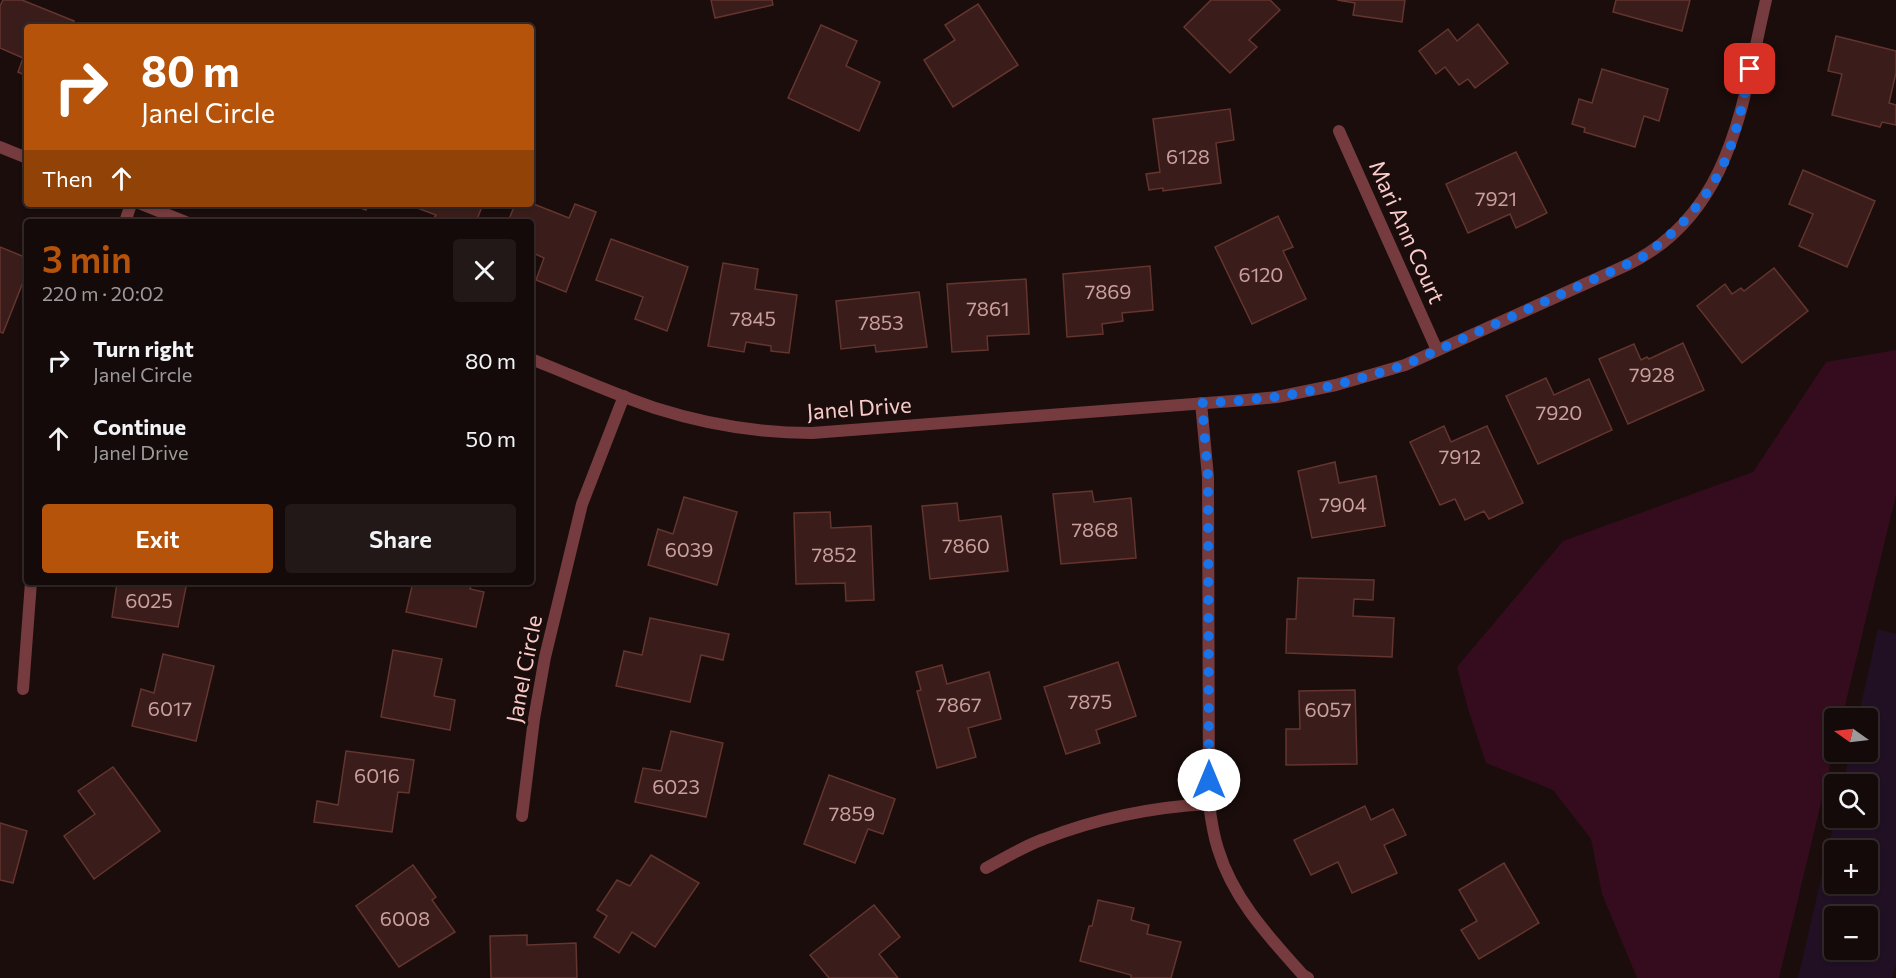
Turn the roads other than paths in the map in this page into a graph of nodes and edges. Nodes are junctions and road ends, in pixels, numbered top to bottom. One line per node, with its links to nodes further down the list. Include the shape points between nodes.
1 (1766, 0): 7 (street, via 1734,137 1715,180 1677,230 1641,258)
2 (1339, 131): 7 (street, Mari Ann Court)
3 (0, 147): 4 (street)
4 (24, 157)
5 (148, 207): 6 (street)
6 (178, 219)
7 (1437, 350): 10 (street, via 1405,365 1336,385 1277,397)
8 (534, 360): 9 (street, Janel Drive)
9 (624, 396): 10 (street, Janel Drive, via 715,423 787,433); 14 (street, Janel Circle, via 582,504 545,657)
10 (1202, 403): 13 (street, via 1208,477)
11 (31, 585): 12 (street)
12 (23, 689)
13 (1209, 804): 15 (street, via 1163,807 1101,819 1042,839); 16 (street, via 1228,878 1261,928)
14 (522, 816)
15 (986, 868)
16 (1308, 978)

